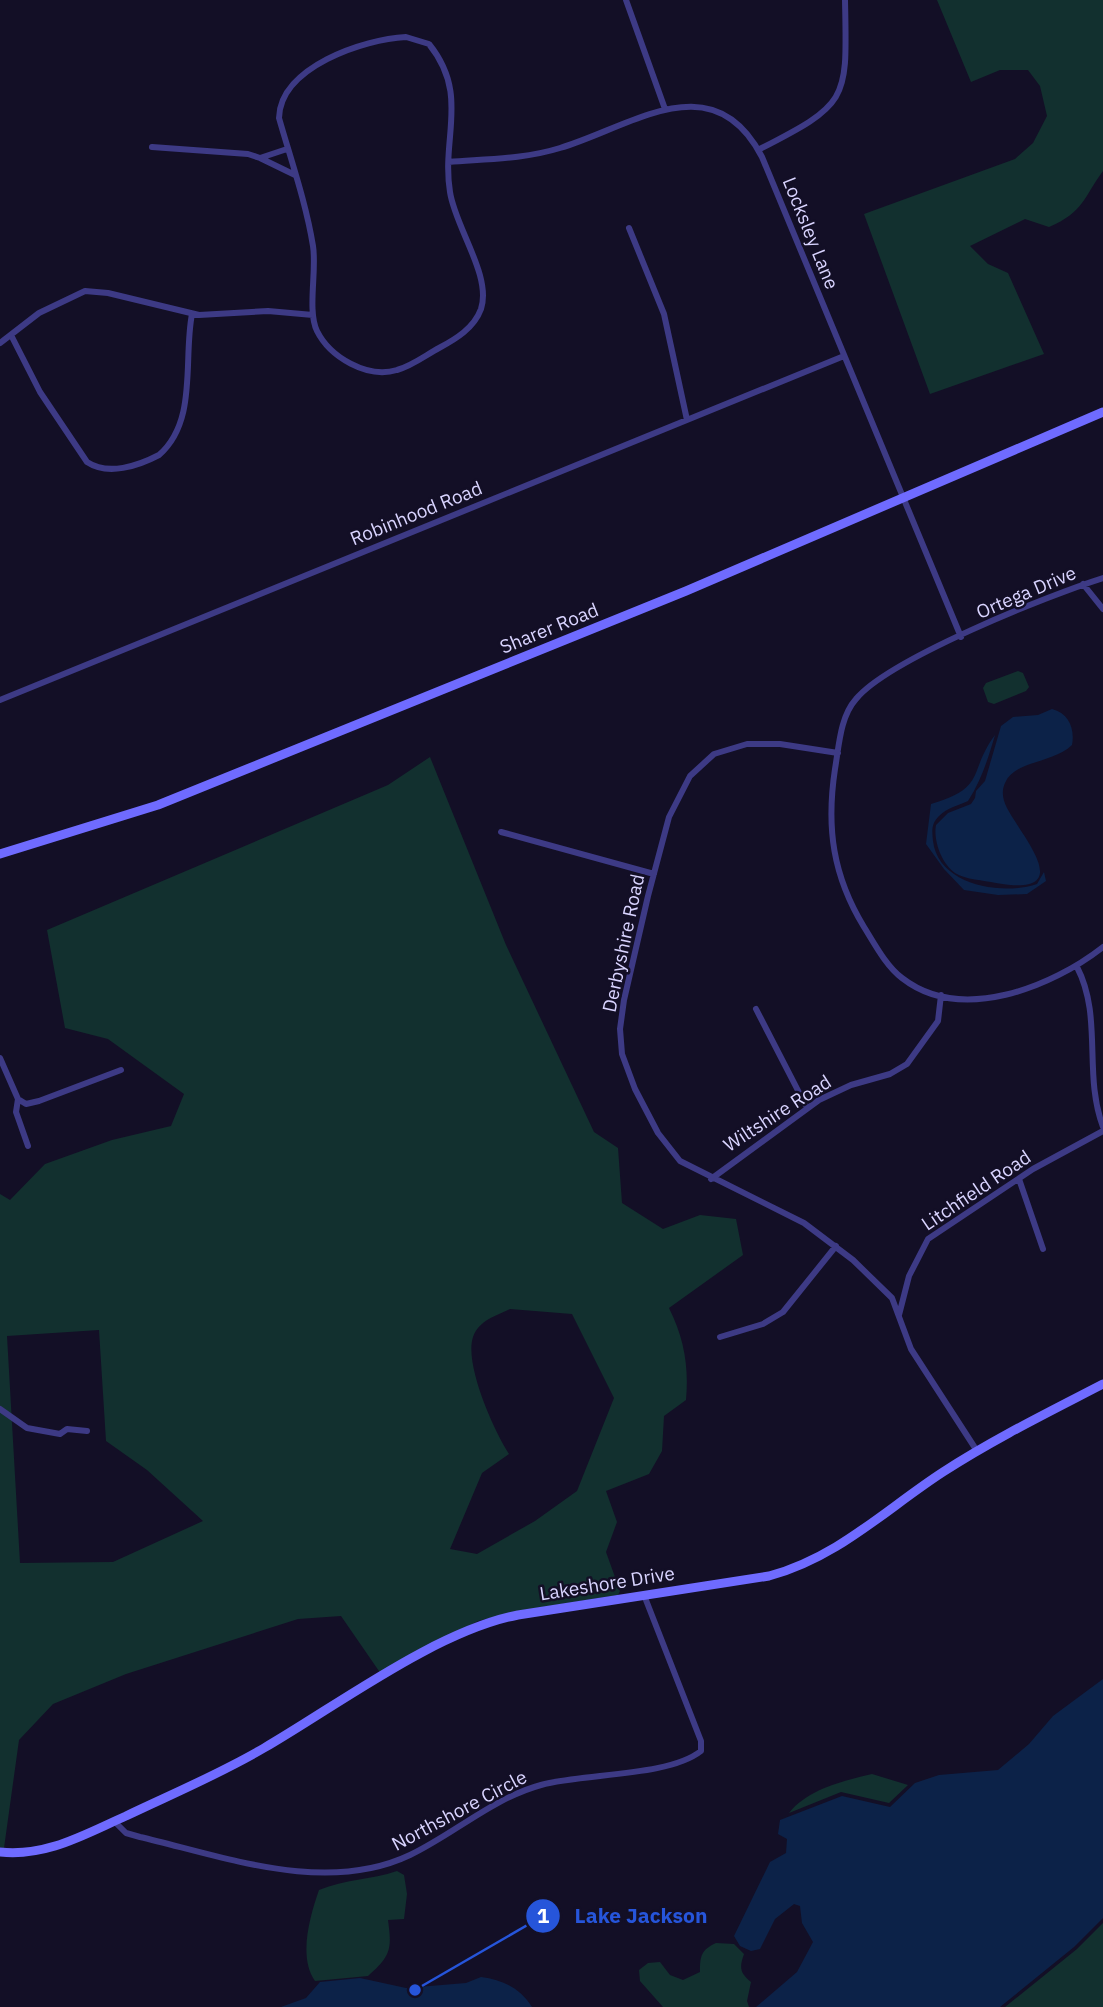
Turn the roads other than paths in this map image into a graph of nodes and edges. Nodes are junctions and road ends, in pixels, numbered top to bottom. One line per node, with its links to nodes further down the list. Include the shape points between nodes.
1 (626, 0): 3 (street)
2 (845, 0): 6 (street, via 848,41 835,102 813,121)
3 (665, 109): 6 (street, Locksley Lane, via 696,106 718,112 739,126); 8 (street, Locksley Lane, via 543,153)
4 (152, 147): 7 (street)
5 (287, 149): 7 (street); 8 (street, via 279,107 290,89 342,51 374,40 406,37 429,44 451,82); 9 (street)
6 (758, 150): 15 (street, Locksley Lane)
7 (260, 158): 9 (street)
8 (449, 162): 12 (street, via 450,192 480,277 482,303 472,325 446,345 391,371 341,360 317,332)
9 (295, 175): 12 (street, via 313,246)
10 (629, 228): 17 (street, via 664,314)
11 (192, 314): 12 (street, via 268,311); 13 (street, via 85,291 39,313); 13 (street, via 186,397 171,437 159,455 120,468 98,468 87,461 47,403)
12 (313, 315)
13 (11, 334): 14 (street)
14 (0, 343)
15 (844, 356): 17 (street, Robinhood Road); 18 (street, Locksley Lane)
16 (1103, 412): 18 (street, Sharer Road)
17 (687, 420): 23 (street, Robinhood Road)
18 (903, 499): 22 (street, Locksley Lane); 26 (street, Sharer Road, via 158,805)
19 (1103, 578): 20 (street, Ortega Drive)
20 (1083, 584): 21 (street); 22 (street, Ortega Drive)
21 (1103, 608)
22 (961, 637): 24 (street, Ortega Drive, via 866,688 848,711)
23 (0, 700)
24 (838, 753): 27 (street, Derbyshire Road, via 760,743 714,754 684,785 669,817); 30 (street, Ortega Drive, via 830,827 840,881 871,939 896,973 914,986)
25 (501, 832): 27 (street)
26 (0, 854)
27 (654, 874): 38 (street, Derbyshire Road, via 624,1000 622,1054 635,1089 670,1152)
28 (1103, 947): 29 (street, Ortega Drive)
29 (1077, 967): 30 (street, Ortega Drive, via 1017,992 983,997); 36 (street, via 1093,999 1096,1099)
30 (941, 995): 35 (street, Wiltshire Road, via 939,1021 907,1064)
31 (756, 1009): 35 (street)
32 (0, 1058): 34 (street)
33 (121, 1070): 34 (street, via 39,1101 26,1104)
34 (18, 1099): 37 (street, via 16,1112)
35 (807, 1108): 38 (street, Wiltshire Road)
36 (1103, 1129): 39 (street, Litchfield Road)
37 (28, 1146)
38 (711, 1179): 40 (street, Derbyshire Road, via 781,1211)
39 (1019, 1180): 41 (street); 42 (street, Litchfield Road, via 928,1239 909,1276)
40 (836, 1246): 42 (street, Derbyshire Road, via 892,1298); 43 (street, via 783,1312 763,1324)
41 (1043, 1249)
42 (899, 1315): 47 (street, via 911,1349)
43 (720, 1337)
44 (1103, 1384): 47 (street, Lakeshore Drive)
45 (0, 1409): 46 (street, via 27,1428 60,1434 67,1429)
46 (87, 1431)
47 (977, 1451): 48 (street, Lakeshore Drive, via 807,1563 769,1576)
48 (644, 1595): 49 (street, Lakeshore Drive, via 504,1617 458,1634 262,1749); 49 (street, Northshore Circle, via 701,1741 701,1751 693,1756 644,1770 541,1785 500,1802 412,1854 344,1873 307,1873 152,1840 126,1833)
49 (114, 1821): 50 (street, Lakeshore Drive, via 48,1850)
50 (0, 1852)

